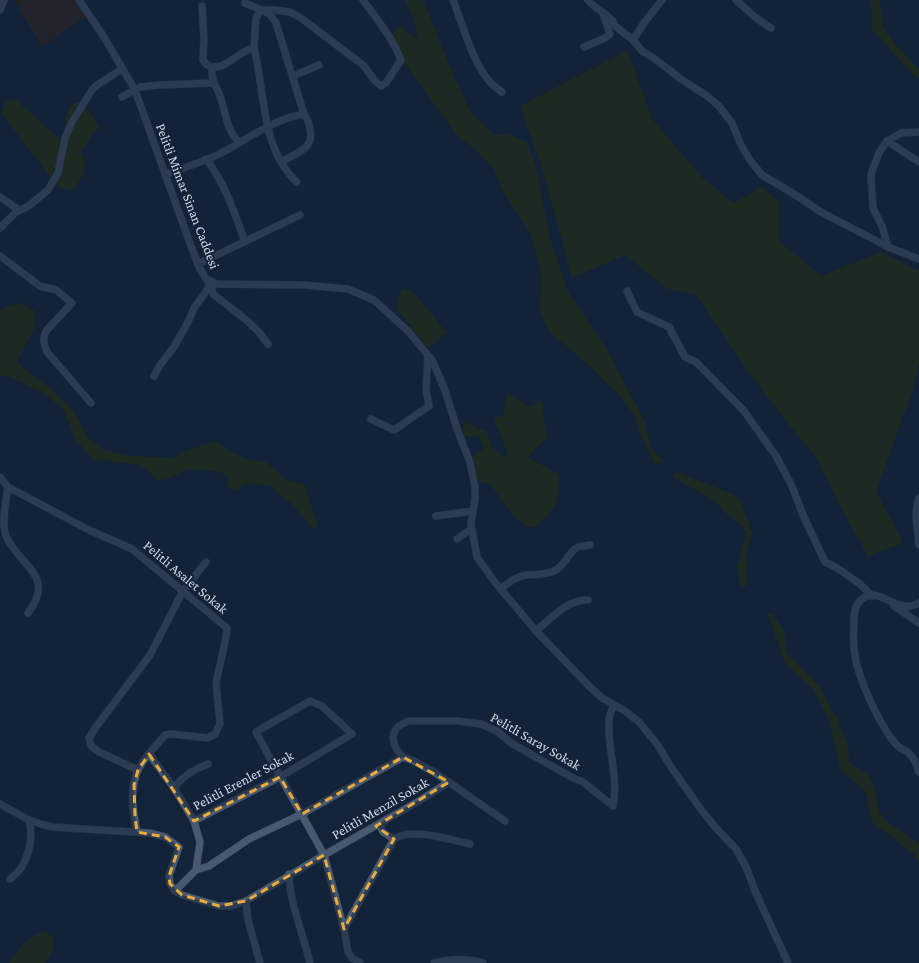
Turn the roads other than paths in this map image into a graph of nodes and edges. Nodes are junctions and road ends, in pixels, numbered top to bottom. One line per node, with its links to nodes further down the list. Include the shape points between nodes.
1 (4, 0): 10 (street)
2 (79, 0): 19 (street, Pelitli Mimar Sinan Caddesi)
3 (363, 0): 11 (street, via 401,60 386,83 381,86 363,65 301,18 286,11)
4 (453, 0): 23 (street, via 480,68 491,84)
5 (588, 0): 12 (street)
6 (662, 0): 14 (street)
7 (736, 0): 13 (street)
8 (245, 3): 11 (street)
9 (202, 6): 18 (street, via 203,60)
10 (0, 10)
11 (261, 10): 16 (street, via 256,18); 20 (street, via 270,14 276,23)
12 (602, 12): 14 (street); 15 (street, via 610,34)
13 (771, 28)
14 (633, 40): 40 (street, via 642,51 718,105 732,123 741,145 762,175 821,212)
15 (584, 47)
16 (254, 48): 18 (street, via 248,49 231,62); 26 (street)
17 (319, 65): 20 (street)
18 (212, 67): 21 (street)
19 (122, 69): 22 (street, Pelitli Mimar Sinan Caddesi); 36 (street, via 97,84 92,90 72,122 65,138 58,173 48,190 30,205)
20 (293, 76): 25 (street)
21 (213, 83): 22 (street, via 160,85); 29 (street, via 231,133)
22 (135, 90): 24 (street); 33 (street, Pelitli Mimar Sinan Caddesi)
23 (502, 92)
24 (122, 97)
25 (304, 114): 26 (street); 31 (street, via 312,137 310,144)
26 (267, 127): 29 (street); 31 (street)
27 (919, 132): 28 (street, via 901,133)
28 (887, 141): 32 (street); 40 (street, via 871,174 873,208)
29 (239, 142): 30 (street)
30 (206, 159): 33 (street); 39 (street, via 229,198)
31 (281, 162): 34 (street)
32 (919, 162)
33 (165, 175): 43 (street, Pelitli Mimar Sinan Caddesi)
34 (297, 182)
35 (0, 197): 36 (street)
36 (19, 210): 38 (street)
37 (300, 215): 39 (street)
38 (0, 228)
39 (245, 242): 43 (street)
40 (888, 246): 42 (street)
41 (0, 256): 49 (street, via 40,286 56,290 72,303 46,331 43,337 44,345 47,352)
42 (919, 259)
43 (198, 264): 44 (street, Pelitli Mimar Sinan Caddesi, via 206,279)
44 (211, 281): 46 (street, via 213,294 245,319); 47 (street, Pelitli Mimar Sinan Caddesi, via 217,284 305,285 348,289 374,300 409,332); 48 (street, via 174,347)
45 (627, 291): 63 (street, via 638,312 669,327 685,357 696,362 744,411 776,456 825,562 860,584)
46 (268, 344)
47 (428, 356): 50 (street, via 426,390 429,406 394,430); 54 (street, Pelitli Mimar Sinan Caddesi, via 445,390 470,462 475,487)
48 (154, 376)
49 (91, 403)
50 (371, 419)
51 (0, 477): 52 (street, Pelitli Asalet Sokak)
52 (8, 487): 62 (street, Pelitli Asalet Sokak, via 87,529 132,548); 67 (street, via 4,517 5,534 32,570 39,590 36,603)
53 (919, 498): 59 (street, via 916,510)
54 (473, 512): 55 (street); 56 (street, Pelitli Mimar Sinan Caddesi)
55 (436, 516)
56 (471, 530): 57 (street); 61 (street, Pelitli Mimar Sinan Caddesi, via 478,557)
57 (457, 539)
58 (590, 545): 61 (street, via 577,547 555,571 513,579)
59 (919, 545)
60 (206, 562): 62 (street)
61 (500, 589): 69 (street, Pelitli Mimar Sinan Caddesi)
62 (183, 591): 71 (street, Pelitli Asalet Sokak, via 227,628 216,683 220,724 215,734 208,738 165,735); 74 (street, via 150,655 89,738 91,746 98,752)
63 (872, 596): 64 (street); 75 (street, via 863,599 855,611 853,637 858,672 881,722 898,747 914,759)
64 (883, 597): 66 (street, via 906,608); 68 (street)
65 (588, 600): 69 (street, via 580,600 563,609)
66 (919, 603)
67 (28, 613)
68 (919, 623)
69 (536, 631): 70 (street, Pelitli Mimar Sinan Caddesi, via 591,688)
70 (614, 705): 72 (street, Pelitli Saray Sokak, via 609,718 614,806 582,782 481,724 457,721 402,723 394,733 393,743); 100 (street, Pelitli Mimar Sinan Caddesi, via 643,726 702,811 736,849)
71 (149, 754): 74 (street, Pelitli Asalet Sokak); 78 (street, Pelitli Erenler Sokak)
72 (403, 757): 77 (street); 80 (street)
73 (208, 764): 78 (street, via 189,773)
74 (138, 770): 85 (street, Pelitli Asalet Sokak, via 132,796)
75 (919, 772)
76 (280, 777): 76 (street, Pelitli Erenler Sokak, via 352,734 322,706 310,701 256,732); 80 (street); 82 (street, Pelitli Erenler Sokak)
77 (449, 782): 83 (street); 84 (street, Pelitli Menzil Sokak)
78 (174, 788): 82 (street, Pelitli Erenler Sokak)
79 (0, 804): 81 (street)
80 (302, 814): 88 (street); 89 (street, via 249,839 209,866)
81 (29, 820): 85 (street, via 52,827); 91 (street, via 32,831 23,868)
82 (194, 821): 89 (street, via 200,842)
83 (505, 821)
84 (379, 824): 86 (street, via 383,832); 88 (street, Pelitli Menzil Sokak)
85 (137, 832): 92 (street, via 165,837 179,847 169,876 170,884)
86 (394, 839): 87 (street, via 405,835 424,835); 94 (street)
87 (470, 844)
88 (324, 855): 90 (street, Pelitli Menzil Sokak); 94 (street)
89 (196, 870): 92 (street)
90 (289, 874): 93 (street, Pelitli Menzil Sokak); 96 (street, via 295,911)
91 (10, 880)
92 (175, 891): 93 (street, Pelitli Menzil Sokak, via 219,906 232,906)
93 (246, 901): 95 (street, via 248,920)
94 (344, 930): 97 (street, via 348,952)
95 (260, 963)
96 (310, 963)
97 (360, 963)
98 (434, 963): 99 (street, via 448,960)
99 (483, 963)
100 (788, 963)

